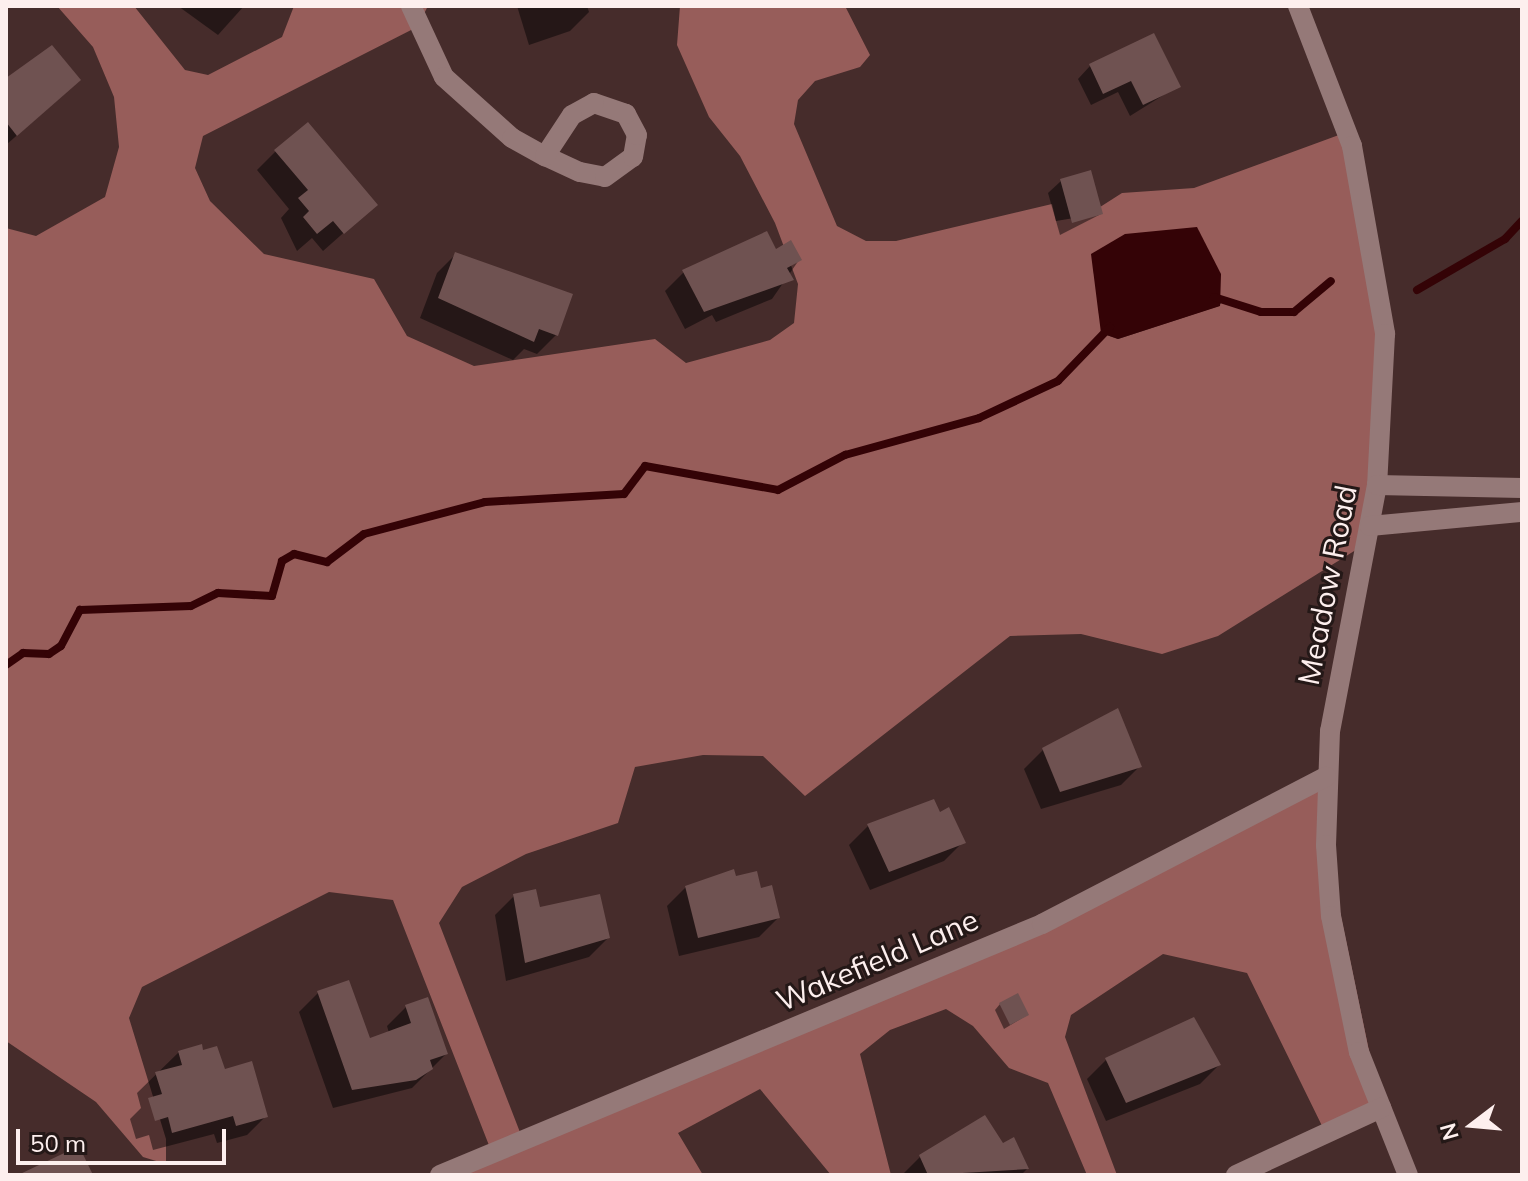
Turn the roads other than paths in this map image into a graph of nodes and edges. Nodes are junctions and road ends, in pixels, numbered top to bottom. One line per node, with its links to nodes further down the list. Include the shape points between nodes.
1 (411, 6): 3 (street, via 429,52 465,102)
2 (1298, 6): 4 (street, Meadow Road, via 1347,132 1374,241 1385,334)
3 (545, 156): 3 (street, via 605,177 633,157 637,135 626,114 594,103 572,115)
4 (1377, 485): 5 (street); 7 (street, Meadow Road)
5 (1522, 488)
6 (1522, 512): 7 (street)
7 (1370, 526): 8 (street, Meadow Road)
8 (1326, 777): 9 (street, Meadow Road, via 1333,929 1359,1052); 10 (street, Wakefield Lane, via 1042,924)
9 (1381, 1108): 11 (street); 12 (street, Meadow Road)
10 (440, 1175)
11 (1236, 1175)
12 (1408, 1175)

